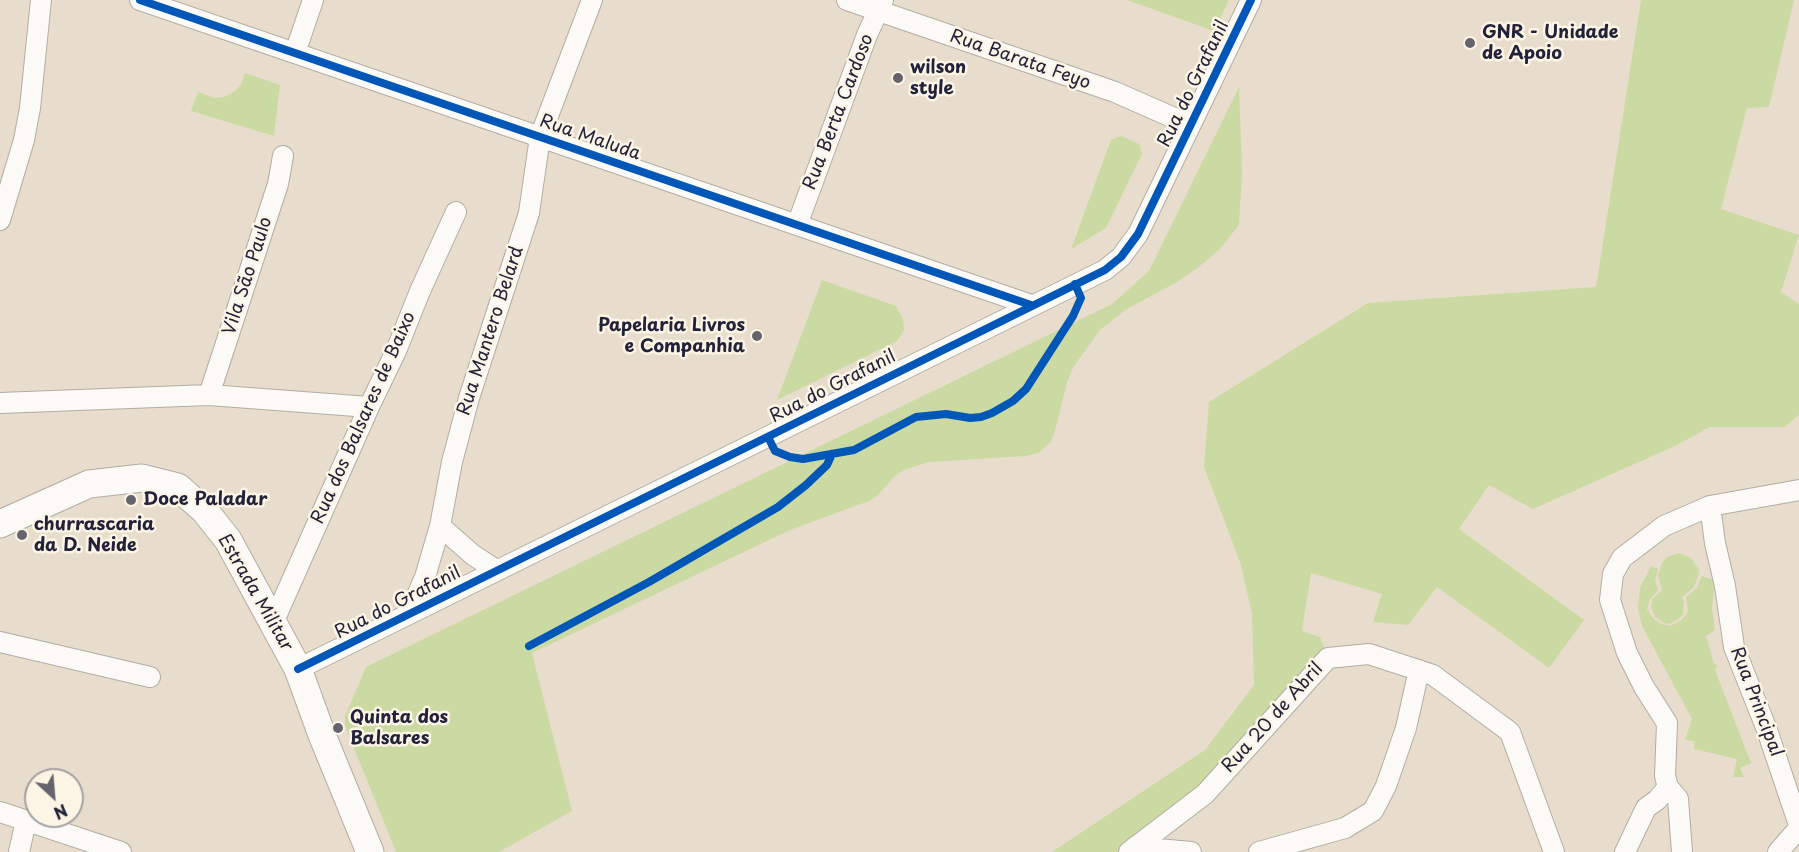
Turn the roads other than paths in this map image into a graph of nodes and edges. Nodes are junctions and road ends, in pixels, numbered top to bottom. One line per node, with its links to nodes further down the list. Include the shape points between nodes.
1 (41, 0): 13 (street, via 30,108)
2 (140, 0): 8 (street, Rua Maluda)
3 (313, 0): 8 (street)
4 (592, 0): 10 (street, Rua Mantero Belard)
5 (847, 0): 7 (street, Rua Barata Feyo)
6 (1251, 0): 9 (street, Rua do Grafanil)
7 (881, 6): 9 (street, Rua Barata Feyo, via 1114,92); 14 (street, Rua Berta Cardoso)
8 (295, 53): 10 (street, Rua Maluda)
9 (1190, 125): 15 (street, Rua do Grafanil, via 1138,234 1122,257 1105,270)
10 (540, 137): 14 (street, Rua Maluda); 22 (street, Rua Mantero Belard, via 529,213 469,398)
11 (283, 156): 16 (street, Vila São Paulo, via 278,184)
12 (456, 212): 18 (street, Rua dos Balsares de Baixo)
13 (0, 220)
14 (797, 225): 15 (street, Rua Maluda)
15 (1031, 305): 23 (street, Rua do Grafanil)
16 (208, 394): 17 (street); 18 (street)
17 (0, 402)
18 (369, 407): 25 (street, Rua dos Balsares de Baixo)
19 (1799, 490): 20 (street)
20 (1710, 506): 30 (street, via 1664,526 1622,558 1610,589 1627,653 1667,723); 33 (street, Rua Principal, via 1734,648 1767,730)
21 (0, 524): 25 (street, Estrada Militar, via 89,484 142,478 178,487 205,511 228,540)
22 (440, 526): 23 (street); 24 (street, Rua Mantero Belard)
23 (496, 570): 24 (street, Rua do Grafanil)
24 (410, 612): 27 (street, Rua do Grafanil)
25 (273, 623): 27 (street, Estrada Militar)
26 (0, 642): 29 (street)
27 (298, 669): 39 (street, Estrada Militar)
28 (1419, 670): 36 (street, Rua 20 de Abril, via 1369,654 1328,658 1205,794); 41 (street, via 1406,728 1374,811 1346,828); 42 (street, Rua 20 de Abril, via 1433,675 1510,732)
29 (150, 677)
30 (1668, 787): 43 (street, via 1646,808); 44 (street, via 1678,799)
31 (0, 812): 32 (street)
32 (24, 820)
33 (1799, 827): 45 (street, Rua Principal)
34 (24, 828): 37 (street)
35 (47, 828): 38 (street)
36 (1132, 850): 40 (street)
37 (19, 852)
38 (121, 852)
39 (369, 852)
40 (1191, 852)
41 (1259, 852)
42 (1554, 852)
43 (1625, 852)
44 (1683, 852)
45 (1778, 852)

